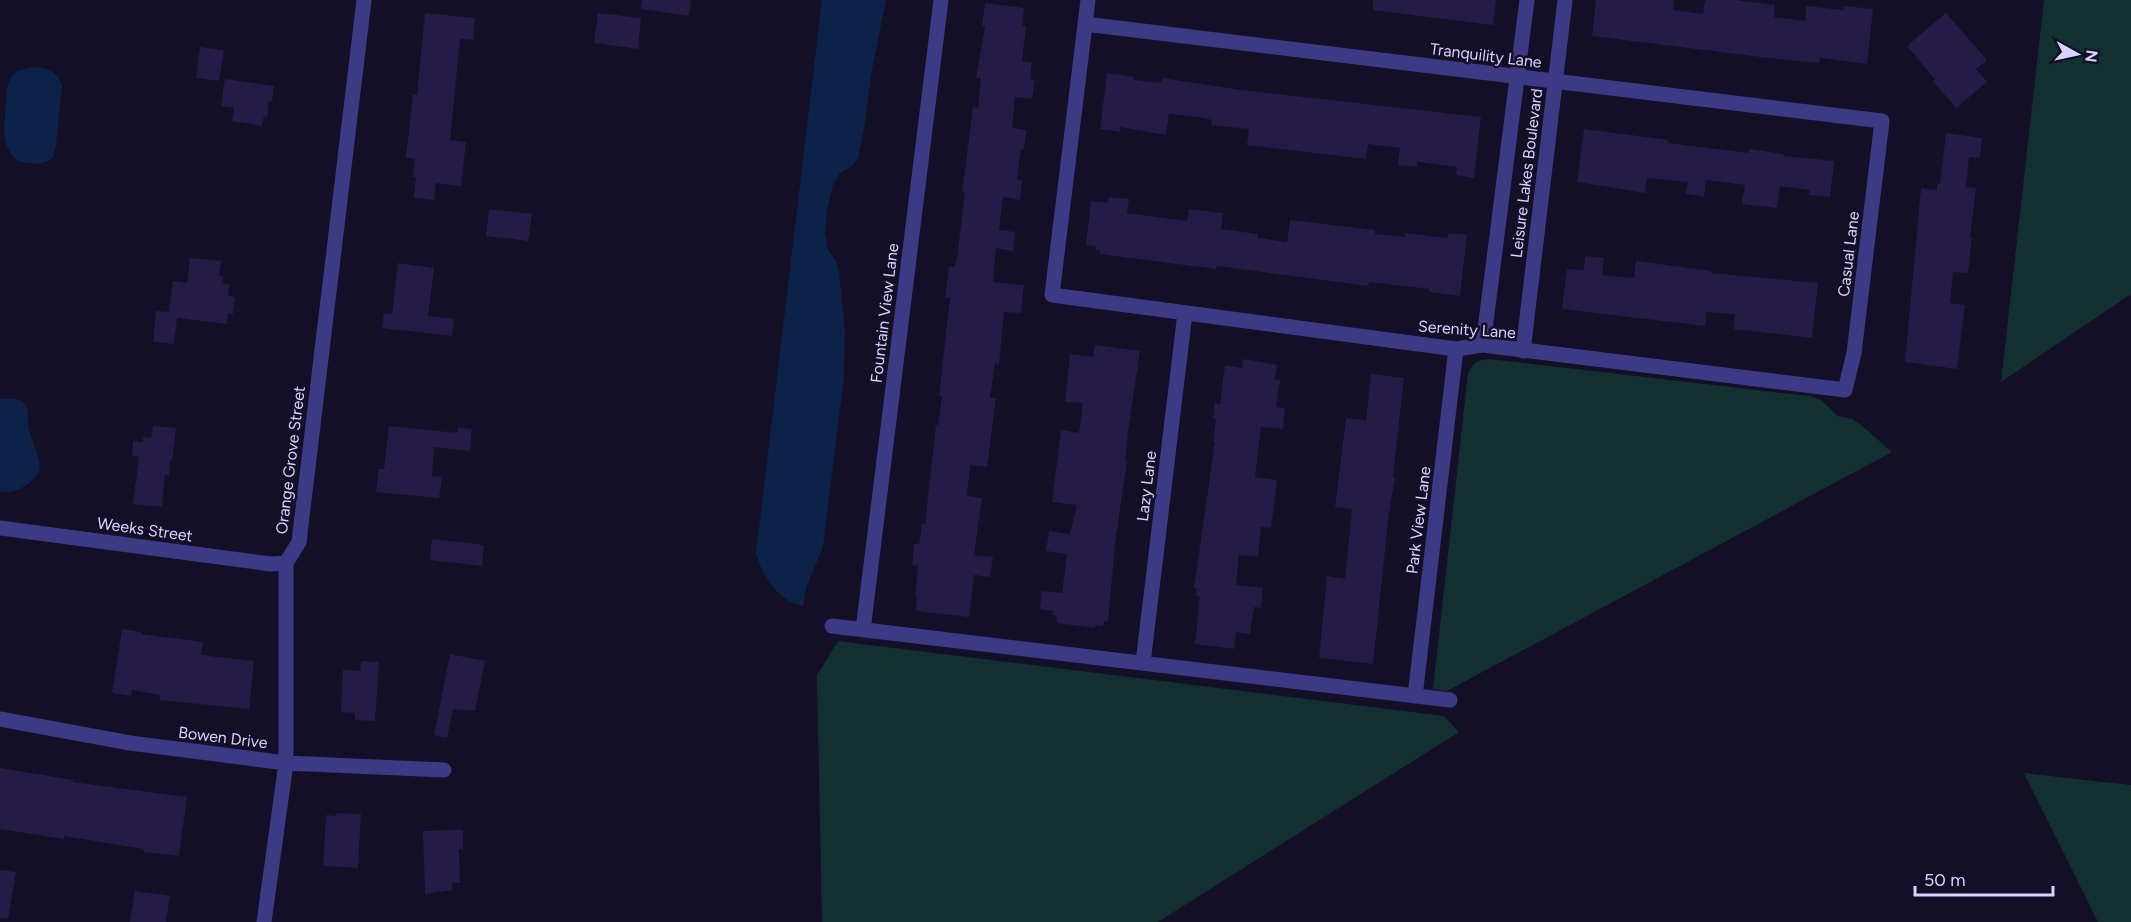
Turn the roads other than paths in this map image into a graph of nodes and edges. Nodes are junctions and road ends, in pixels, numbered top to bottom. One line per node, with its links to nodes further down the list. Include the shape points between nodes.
1 (364, 0): 16 (street, Orange Grove Street, via 299,542)
2 (940, 0): 18 (street, Fountain View Lane)
3 (1088, 0): 6 (street)
4 (1527, 0): 7 (street, Leisure Lakes Boulevard)
5 (1565, 0): 8 (street, Leisure Lakes Boulevard)
6 (1085, 24): 7 (street, Tranquility Lane); 10 (street, Serenity Lane, via 1052,295)
7 (1518, 77): 8 (street, Tranquility Lane); 11 (street, Leisure Lakes Boulevard)
8 (1555, 82): 9 (street, Tranquility Lane); 13 (street, Leisure Lakes Boulevard)
9 (1882, 121): 14 (street, Casual Lane, via 1854,353)
10 (1185, 313): 12 (street, Serenity Lane); 19 (street, Lazy Lane)
11 (1483, 345): 12 (street, Serenity Lane); 13 (street, Serenity Lane)
12 (1456, 348): 20 (street, Park View Lane)
13 (1523, 351): 14 (street, Serenity Lane)
14 (1845, 390)
15 (0, 528): 16 (street, Weeks Street)
16 (286, 563): 23 (street, Orange Grove Street)
17 (832, 626): 18 (street)
18 (863, 630): 19 (street)
19 (1143, 663): 20 (street)
20 (1415, 696): 21 (street)
21 (1450, 700)
22 (0, 719): 23 (street, Bowen Drive, via 130,743)
23 (286, 763): 24 (street, Bowen Drive); 25 (street, Orange Grove Street)
24 (444, 770)
25 (264, 922)

